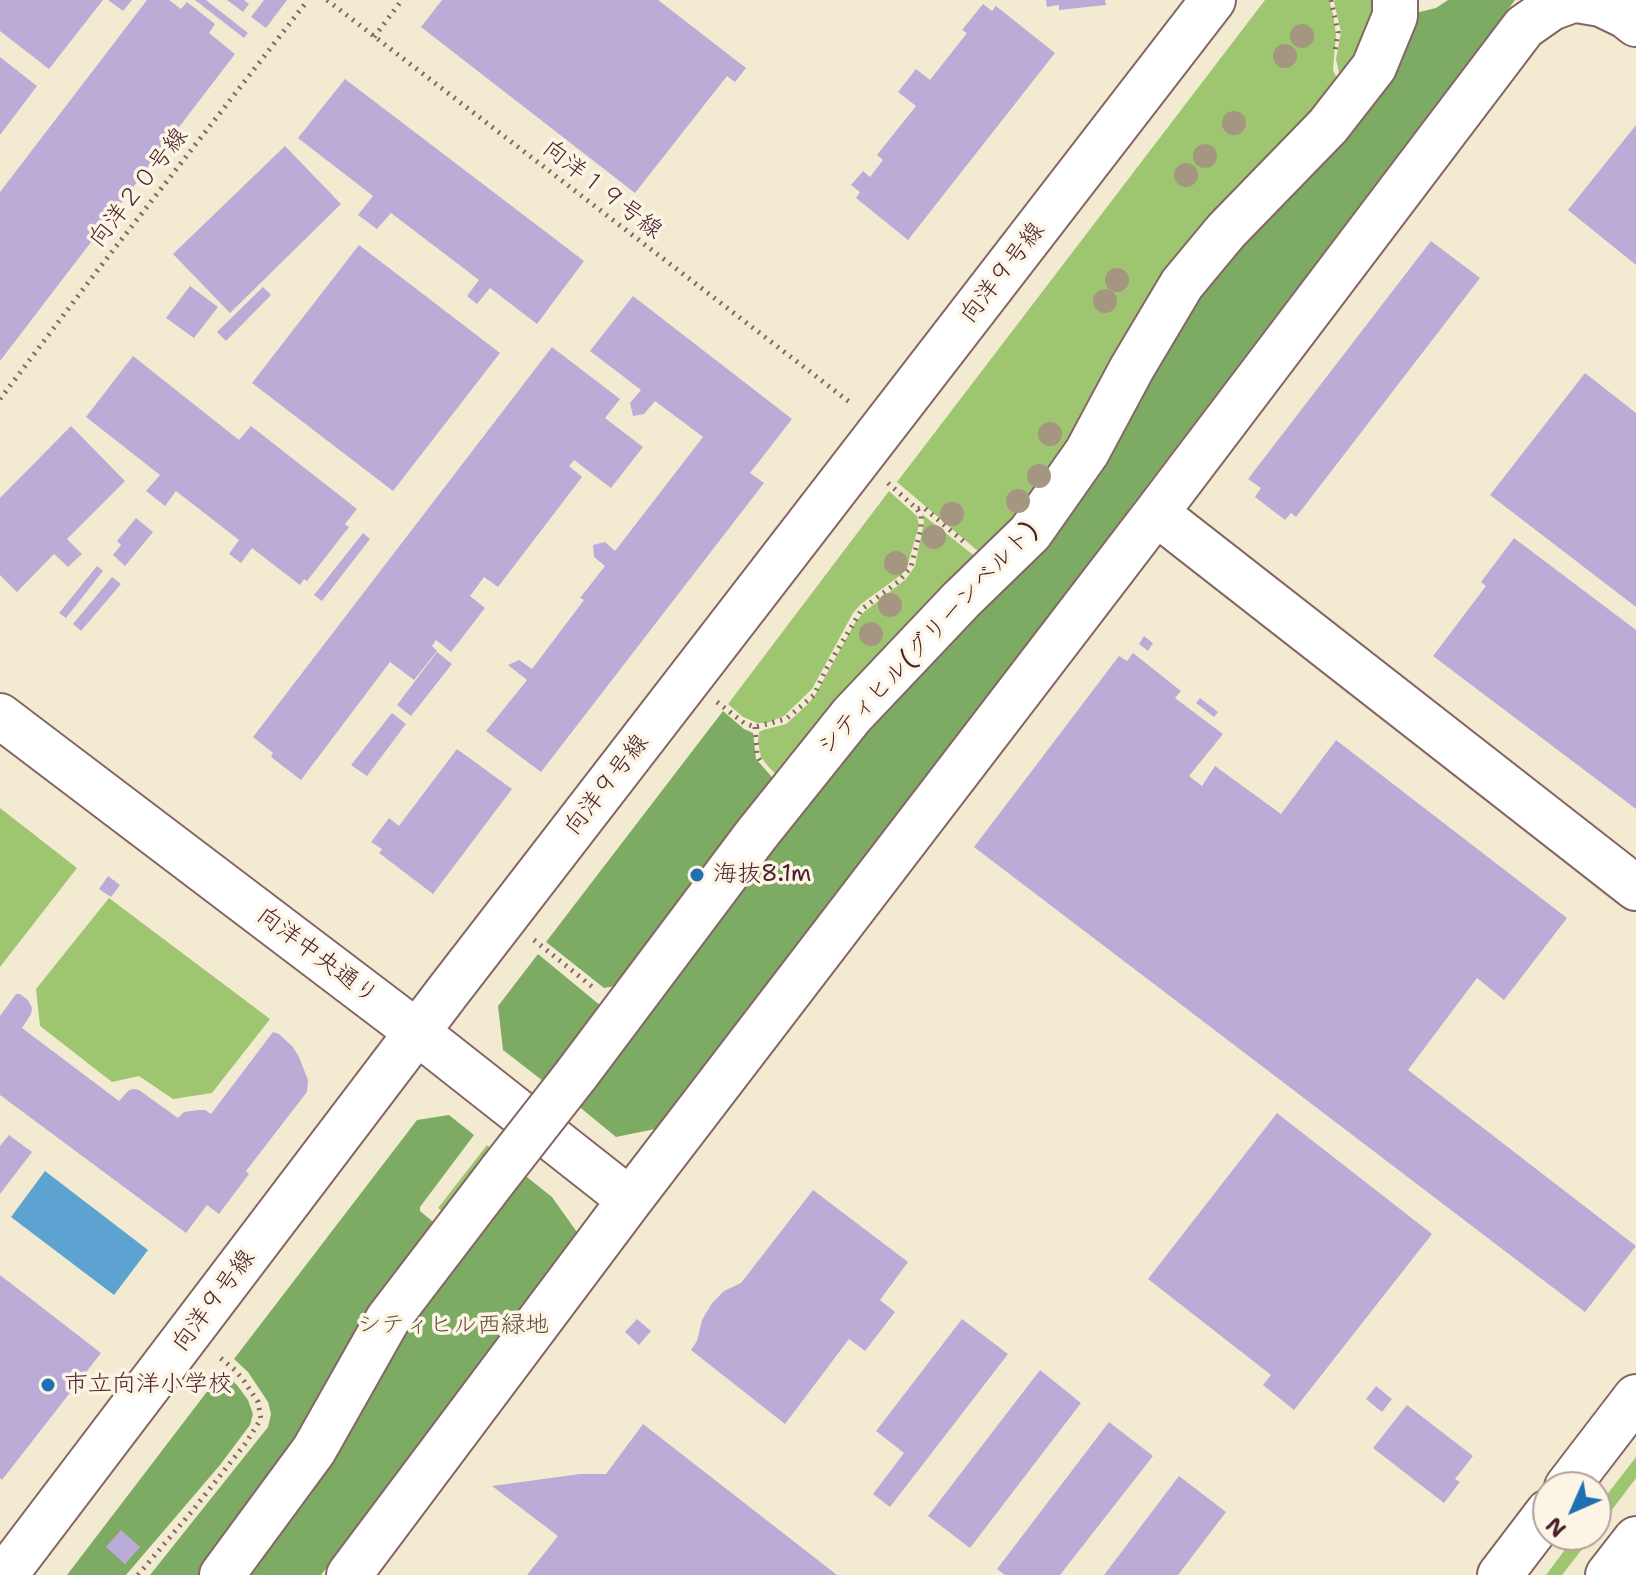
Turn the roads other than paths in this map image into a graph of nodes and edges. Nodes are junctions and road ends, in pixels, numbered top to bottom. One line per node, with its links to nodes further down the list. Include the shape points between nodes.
1 (1213, 0): 8 (street, 向洋９号線)
2 (1395, 0): 15 (street, シティヒル(グリーンベルト), bridge, via 1395,16 1374,67 1328,126 1182,284 1087,452 1030,533 852,715 756,835 388,1319 314,1450)
3 (1575, 0): 4 (street, via 1601,4); 5 (street, via 1551,8 1524,27)
4 (1636, 24)
5 (1156, 513): 7 (street); 9 (street)
6 (0, 716): 8 (street, 向洋中央通り)
7 (1636, 888)
8 (418, 1033): 9 (street, 向洋中央通り); 14 (street, 向洋９号線)
9 (630, 1200): 16 (street)
10 (1636, 1397): 11 (street)
11 (1579, 1471)
12 (1532, 1533): 17 (street)
13 (1636, 1539): 18 (street)
14 (5, 1575)
15 (222, 1575)
16 (349, 1575)
17 (1500, 1575)
18 (1608, 1575)

